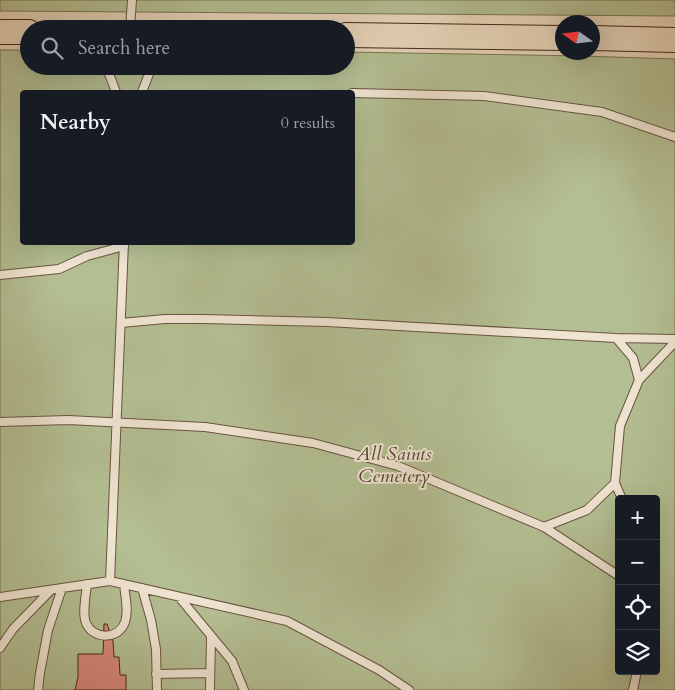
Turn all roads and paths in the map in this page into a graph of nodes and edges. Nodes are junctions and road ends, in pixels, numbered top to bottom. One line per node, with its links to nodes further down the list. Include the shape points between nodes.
1 (132, 0): 2 (lane)
2 (131, 20)
3 (0, 32): 4 (main road)
4 (20, 32)
5 (355, 35): 6 (main road)
6 (555, 38)
7 (600, 38): 8 (main road)
8 (675, 40)
9 (109, 75): 11 (lane)
10 (149, 75): 12 (lane)
11 (115, 90)
12 (143, 90)
13 (355, 92): 14 (lane, via 484,96 602,112)
14 (675, 137)
15 (121, 245): 17 (lane, via 58,270)
16 (124, 245): 18 (lane)
17 (0, 275)
18 (121, 324): 19 (lane, via 175,319 327,322); 24 (lane)
19 (616, 338): 20 (lane); 22 (lane, via 633,358)
20 (675, 339)
21 (675, 342): 22 (lane)
22 (639, 380): 25 (lane, via 620,426)
23 (0, 422): 24 (lane)
24 (116, 422): 27 (lane, via 205,427 312,443 398,466); 29 (lane)
25 (615, 483): 26 (lane); 27 (lane, via 587,510)
26 (620, 495)
27 (544, 527): 28 (lane)
28 (615, 573)
29 (110, 581): 30 (lane); 31 (lane)
30 (87, 584): 31 (lane, via 84,616 89,628 100,636 113,635 126,621); 32 (lane)
31 (124, 584): 33 (lane)
32 (62, 588): 34 (lane); 42 (lane, via 48,630)
33 (142, 588): 36 (lane); 40 (lane, via 156,649)
34 (52, 590): 35 (lane); 38 (lane, via 13,629)
35 (0, 597)
36 (179, 597): 37 (lane); 46 (lane, via 287,621 379,670)
37 (212, 636): 39 (lane); 45 (lane, via 232,661)
38 (0, 648)
39 (210, 673): 40 (lane); 44 (lane)
40 (156, 674): 43 (lane)
41 (636, 675): 47 (lane)
42 (38, 690)
43 (157, 690)
44 (210, 690)
45 (244, 690)
46 (409, 690)
47 (633, 690)

